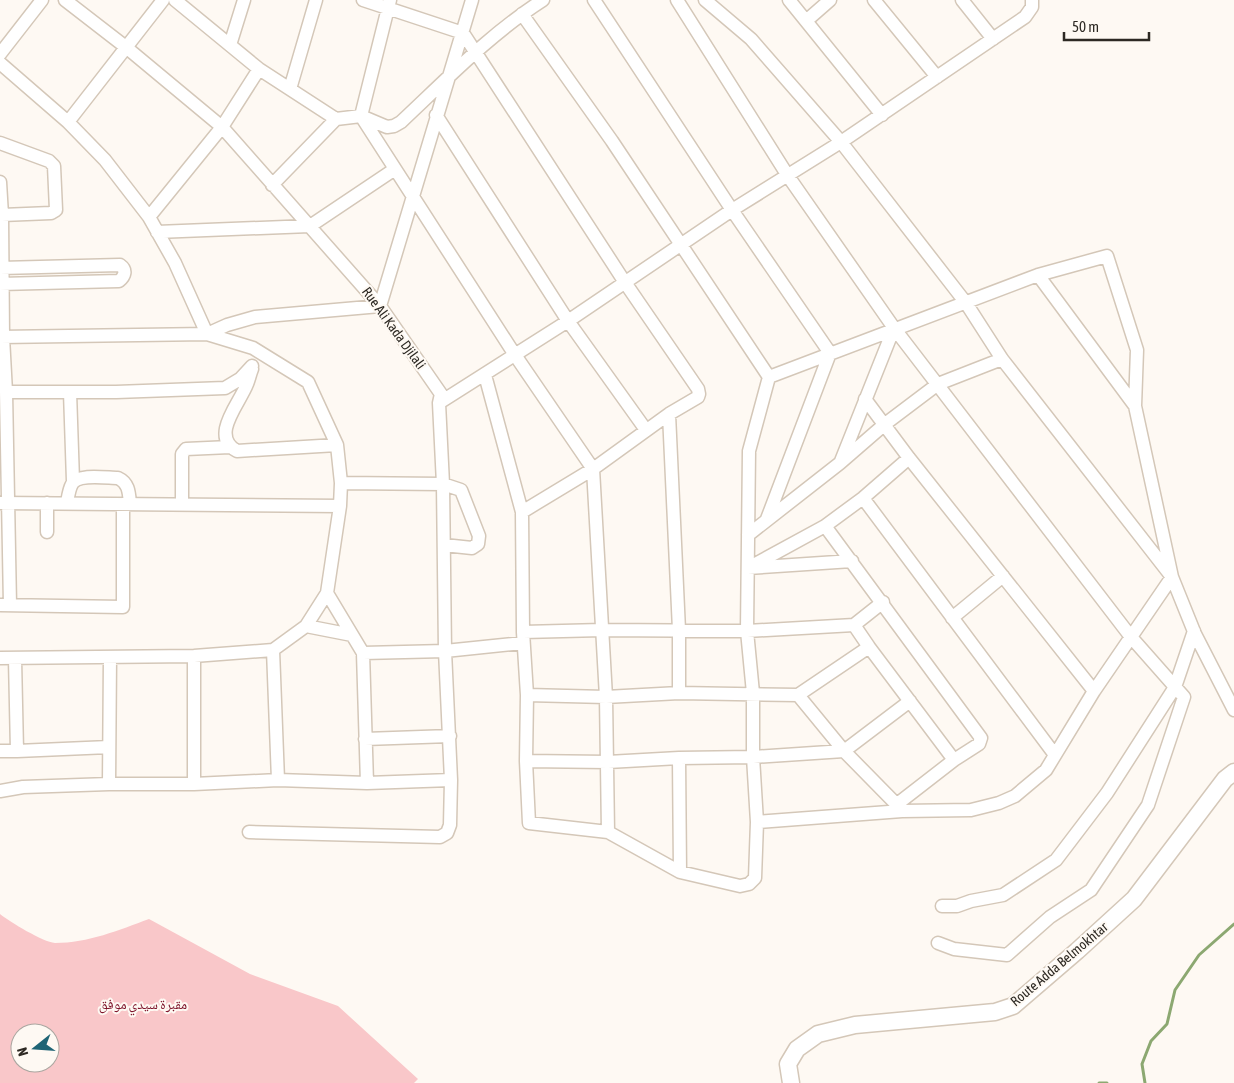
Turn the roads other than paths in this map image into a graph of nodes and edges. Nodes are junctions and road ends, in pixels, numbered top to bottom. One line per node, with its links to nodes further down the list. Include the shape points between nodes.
1 (42, 0): 26 (street)
2 (65, 0): 24 (street, Rue Ali Kada Djilali)
3 (163, 0): 24 (street)
4 (175, 0): 23 (street)
5 (244, 0): 23 (street)
6 (316, 0): 31 (street)
7 (363, 0): 18 (street)
8 (472, 0): 21 (street)
9 (543, 0): 19 (street)
10 (594, 0): 45 (street)
11 (677, 0): 41 (street)
12 (705, 0): 38 (street, via 751,39)
13 (789, 0): 20 (street)
14 (830, 0): 20 (street)
15 (874, 0): 30 (street)
16 (962, 0): 22 (street)
17 (1032, 0): 22 (street, via 1032,7 1025,18)
18 (389, 4): 21 (street); 34 (street)
19 (522, 14): 25 (street); 50 (street, via 612,141)
20 (806, 21): 33 (street)
21 (463, 33): 25 (street); 29 (street)
22 (993, 39): 30 (street)
23 (230, 45): 28 (street)
24 (127, 48): 36 (street); 37 (street, Rue Ali Kada Djilali)
25 (474, 51): 29 (street); 53 (street)
26 (0, 54)
27 (0, 63): 36 (street)
28 (259, 69): 31 (street); 37 (street)
29 (448, 77): 32 (street); 34 (street, via 394,126 387,127)
30 (937, 77): 33 (street)
31 (290, 89): 35 (street)
32 (436, 115): 44 (street); 57 (street)
33 (882, 115): 38 (street)
34 (361, 116): 35 (street); 40 (street)
35 (336, 119): 43 (street)
36 (68, 122): 47 (street, via 105,160)
37 (222, 127): 43 (street, Rue Ali Kada Djilali); 47 (street)
38 (841, 142): 41 (street); 55 (street)
39 (0, 143): 46 (street, via 54,166 56,210)
40 (395, 169): 44 (street); 48 (street)
41 (788, 176): 45 (street); 58 (street)
42 (0, 182): 46 (street)
43 (272, 184): 48 (street, Rue Ali Kada Djilali)
44 (413, 196): 56 (street); 63 (street)
45 (732, 210): 50 (street); 62 (street)
46 (2, 216): 51 (street)
47 (149, 217): 49 (street)
48 (310, 226): 49 (street); 56 (street, Rue Ali Kada Djilali)
49 (157, 232): 59 (street, via 175,263)
50 (680, 245): 53 (street); 67 (street)
51 (1, 268): 54 (street); 54 (street, via 120,265 125,274 119,281)
52 (1038, 275): 55 (street); 73 (street); 73 (street, via 1107,256 1137,350)
53 (624, 282): 57 (street); 74 (street, via 698,389 698,397)
54 (1, 284): 60 (street)
55 (966, 303): 58 (street); 64 (street)
56 (380, 306): 59 (street, via 255,317); 72 (street, Rue Ali Kada Djilali, via 441,394)
57 (568, 321): 63 (street); 76 (street)
58 (894, 328): 62 (street); 68 (street); 71 (street)
59 (207, 334): 60 (street); 61 (street)
60 (2, 337): 69 (street)
61 (253, 348): 65 (street); 77 (street, via 308,382)
62 (830, 353): 67 (street); 93 (street)
63 (515, 355): 66 (street); 81 (street)
64 (1002, 359): 68 (street); 101 (street)
65 (252, 366): 70 (street, via 225,388); 78 (street, via 247,385 228,421 226,439)
66 (485, 375): 72 (street); 92 (street)
67 (769, 377): 96 (street, via 749,450)
68 (938, 384): 75 (street); 114 (street)
69 (6, 392): 70 (street); 86 (street)
70 (70, 392): 82 (street)
71 (865, 399): 75 (street); 80 (street)
72 (439, 403): 84 (street, Rue Ali Kada Djilali)
73 (1135, 406): 101 (street)
74 (669, 414): 76 (street); 109 (street)
75 (885, 424): 79 (street); 80 (street)
76 (646, 430): 81 (street)
77 (337, 446): 78 (street, via 238,451); 83 (street)
78 (230, 447): 90 (street, via 186,449 182,454)
79 (909, 458): 85 (street); 100 (street)
80 (840, 463): 93 (street)
81 (593, 469): 92 (street); 108 (street)
82 (73, 481): 88 (street); 89 (street, via 79,477 118,478 127,486)
83 (340, 483): 84 (street); 91 (street)
84 (443, 484): 97 (street, Rue Ali Kada Djilali); 97 (street, via 461,490 479,536 478,544 472,548)
85 (862, 498): 94 (street); 105 (street)
86 (4, 502): 87 (street); 104 (street)
87 (47, 503): 88 (street); 95 (street)
88 (67, 503): 89 (street)
89 (127, 504): 90 (street); 104 (street, via 123,607)
90 (182, 504): 91 (street)
91 (340, 506): 102 (street)
92 (522, 512): 113 (street)
93 (767, 519): 96 (street)
94 (825, 526): 98 (street); 99 (street)
95 (47, 532)
96 (748, 535): 99 (street)
97 (444, 545): 117 (street, Rue Ali Kada Djilali)
98 (852, 561): 99 (street); 103 (street)
99 (748, 568): 110 (street)
100 (1003, 576): 105 (street); 124 (street)
101 (1172, 577): 111 (street); 114 (street)
102 (327, 593): 107 (street); 112 (street)
103 (883, 602): 106 (street); 141 (street, via 981,738 979,744)
104 (5, 605)
105 (952, 618): 138 (street)
106 (854, 624): 110 (street); 115 (street)
107 (306, 626): 112 (street); 116 (street)
108 (602, 630): 109 (street); 113 (street); 129 (street)
109 (679, 630): 110 (street); 125 (street)
110 (747, 631): 126 (street)
111 (1194, 631): 123 (street); 131 (street)
112 (352, 635): 118 (street)
113 (523, 637): 117 (street); 127 (street)
114 (1131, 637): 123 (street); 124 (street)
115 (869, 647): 128 (street); 130 (street)
116 (273, 650): 119 (street); 145 (street)
117 (445, 652): 118 (street); 132 (street, Rue Ali Kada Djilali)
118 (363, 653): 133 (street)
119 (194, 656): 120 (street); 148 (street)
120 (110, 657): 122 (street); 134 (street)
121 (0, 658): 122 (street)
122 (16, 659): 136 (street)
123 (1175, 687): 156 (street, via 1107,793 1056,860 1003,895 957,906); 157 (street, via 1184,697 1148,805 1091,890 1050,916 1007,955 954,949)
124 (1094, 690): 138 (street)
125 (679, 693): 126 (street); 129 (street)
126 (753, 693): 128 (street); 139 (street)
127 (527, 695): 129 (street); 142 (street)
128 (798, 695): 137 (street)
129 (606, 697): 143 (street)
130 (910, 701): 137 (street); 141 (street)
131 (1234, 710)
132 (450, 736): 133 (street); 146 (street, Rue Ali Kada Djilali)
133 (365, 739): 149 (street)
134 (109, 747): 136 (street); 147 (street)
135 (0, 751): 136 (street)
136 (17, 751)
137 (844, 751): 139 (street); 151 (street)
138 (1055, 755): 151 (street, via 1046,770 1028,786 999,803 971,810)
139 (753, 757): 140 (street); 152 (street)
140 (679, 758): 143 (street); 155 (street)
141 (954, 760): 151 (street)
142 (526, 761): 143 (street); 154 (street, via 529,823)
143 (608, 762): 154 (street)
144 (1234, 772): 158 (main road, Route Adda Belmokhtar, via 1225,779 1134,899 1013,1006 995,1012 855,1025 818,1034 797,1049 788,1064)
145 (278, 780): 148 (street); 149 (street)
146 (451, 780): 149 (street); 153 (street, Rue Ali Kada Djilali, via 450,825 447,833 440,837)
147 (110, 784): 148 (street); 150 (street, via 23,787)
148 (194, 784)
149 (367, 784)
150 (0, 791)
151 (899, 808): 152 (street)
152 (757, 822): 155 (street, via 755,878 749,884 740,886)
153 (249, 832)
154 (608, 832): 155 (street)
155 (680, 872)
156 (942, 906)
157 (938, 943)
158 (791, 1083)

